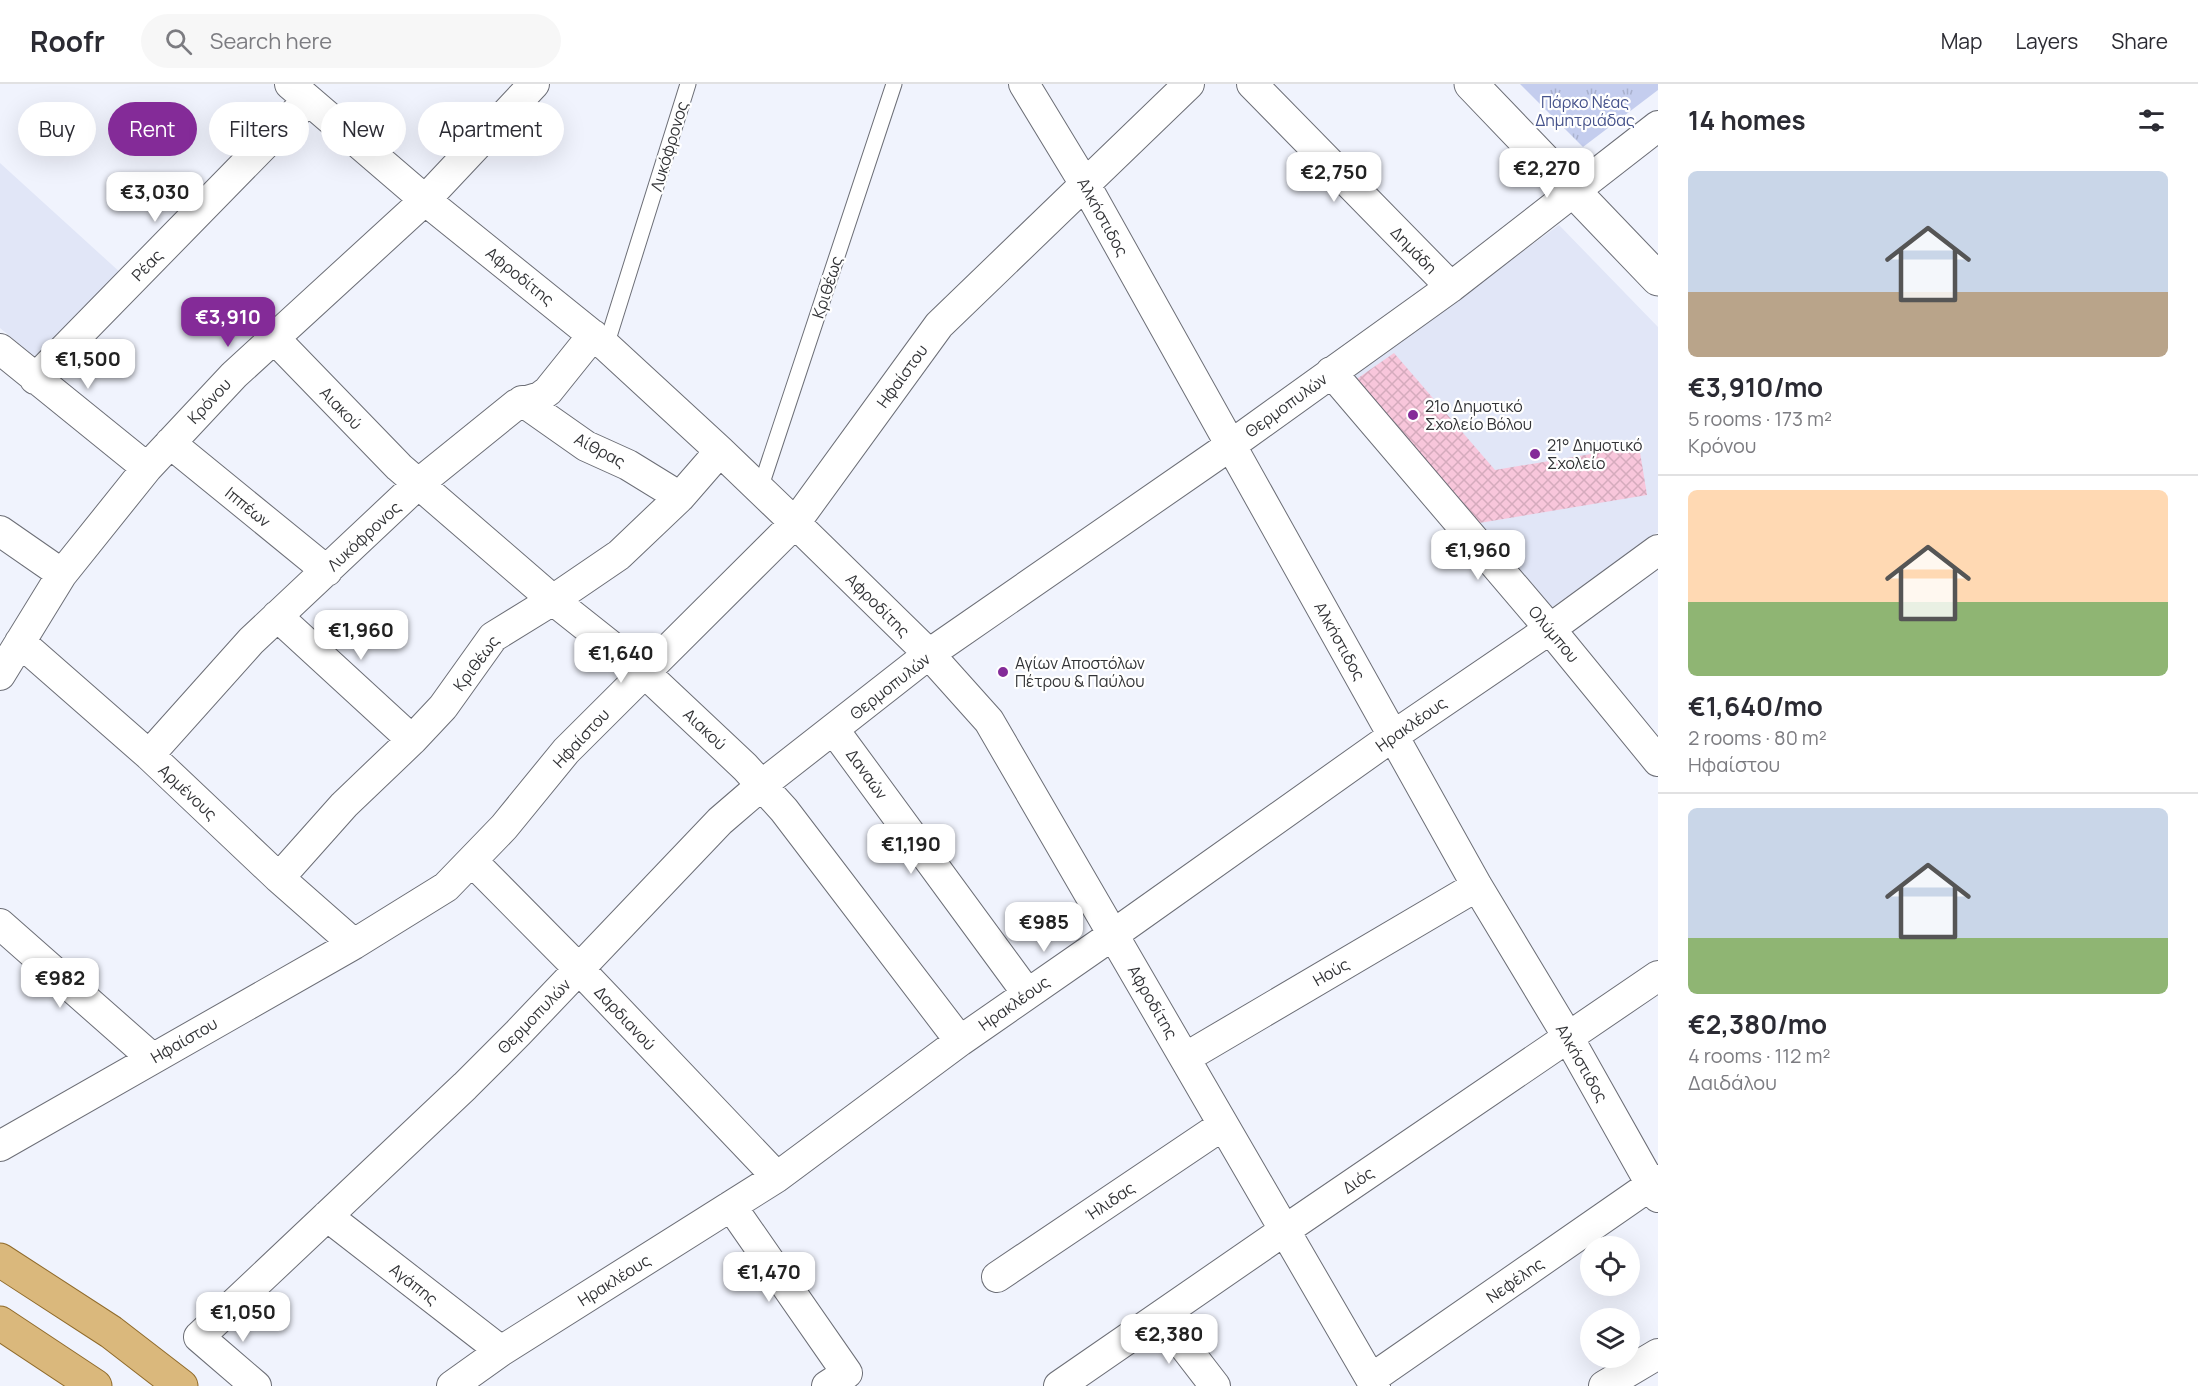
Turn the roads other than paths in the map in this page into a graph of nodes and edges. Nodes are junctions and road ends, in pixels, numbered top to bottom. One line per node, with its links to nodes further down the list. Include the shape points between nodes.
1 (534, 84): 12 (street, Κρόνου)
2 (688, 84): 16 (lane, Λυκόφρoνος)
3 (894, 84): 26 (lane, Κριθέως)
4 (1024, 84): 10 (street, Αλκήστιδος)
5 (1190, 84): 10 (street, Ηφαίστου)
6 (1252, 84): 14 (street, Δημάδη)
7 (1471, 84): 11 (street)
8 (299, 92): 12 (street, Αφροδίτης); 19 (street, Ρέας)
9 (1658, 126): 11 (street, Θερμοπυλών)
10 (1086, 186): 22 (street, Αλκήστιδος); 28 (street, Ηφαίστου, via 939,325)
11 (1575, 191): 13 (street); 14 (street, Θερμοπυλών)
12 (425, 200): 15 (street, Κρόνου); 16 (street, Αφροδίτης)
13 (1658, 279)
14 (1450, 287): 18 (street, Θερμοπυλών)
15 (274, 338): 21 (street, Κρόνου); 25 (street, Αιακού)
16 (599, 341): 20 (street, Λυκόφρoνος, via 548,391); 23 (street, Αφροδίτης)
17 (1, 353): 19 (street)
18 (1331, 372): 22 (street, Θερμοπυλών); 35 (street, Ολύμπου)
19 (35, 379): 24 (street)
20 (522, 401): 25 (street, Λυκόφρoνος); 27 (street, Αίθρας, via 586,446)
21 (170, 443): 24 (street, Κρόνου); 31 (street, Ιππέων)
22 (1231, 445): 37 (street, Θερμοπυλών); 41 (street, Αλκήστιδος)
23 (720, 451): 26 (street, Αφροδίτης); 27 (street, Κριθέως)
24 (147, 468): 32 (street, Κρόνου)
25 (418, 484): 31 (street, Λυκόφρoνος); 33 (street, Αιακού)
26 (760, 489): 28 (street, Αφροδίτης)
27 (680, 496): 33 (street, Κριθέως, via 619,555)
28 (795, 523): 37 (street, Αφροδίτης); 38 (street, Ηφαίστου)
29 (0, 531): 32 (street)
30 (1658, 550): 35 (street, Ηρακλέους)
31 (327, 571): 34 (street, Λυκόφρoνος)
32 (62, 574): 36 (street, Κρόνου)
33 (553, 600): 38 (street, Αιακού); 42 (street, Κριθέως, via 493,637 451,697)
34 (277, 616): 42 (street); 43 (street, Λυκόφρoνος)
35 (1550, 629): 41 (street, Ηρακλέους); 44 (street, Ολύμπου)
36 (20, 642): 39 (street, Κρόνου); 43 (street, Αρμένους)
37 (928, 654): 40 (street, Θερμοπυλών); 50 (street, Αφροδίτης, via 988,721)
38 (645, 673): 45 (street, Αιακού); 46 (street, Ηφαίστου, via 566,751)
39 (0, 675)
40 (834, 730): 45 (street, Θερμοπυλών); 54 (street, Δαναών)
41 (1393, 736): 48 (street, Αλκήστιδος); 50 (street, Ηρακλέους)
42 (412, 740): 47 (street, Κριθέως, via 344,805)
43 (149, 755): 47 (street, Αρμένους)
44 (1658, 761)
45 (763, 784): 52 (street, Θερμοπυλών, via 720,821); 56 (street, Αιακού)
46 (472, 861): 51 (street, Ηφαίστου, via 439,892); 52 (street, Δαρδιανού)
47 (279, 878): 51 (street, Αρμένους)
48 (1477, 886): 55 (street, Αλκήστιδος); 58 (street, Ηούς)
49 (0, 924): 57 (street)
50 (1114, 934): 54 (street, Ηρακλέους); 58 (street, Αφροδίτης)
51 (354, 944): 57 (street, Ηφαίστου)
52 (579, 969): 61 (street, Δαρδιανού); 64 (street, Θερμοπυλών, via 465,1086)
53 (1658, 976): 55 (street, Διός)
54 (1027, 993): 56 (street, Ηρακλέους)
55 (1568, 1037): 62 (street, Αλκήστιδος); 65 (street, Διός)
56 (960, 1041): 61 (street, Ηρακλέους)
57 (152, 1058): 60 (street, Ηφαίστου)
58 (1185, 1058): 59 (street, Αφροδίτης)
59 (1223, 1125): 65 (street, Αφροδίτης); 67 (street, Ήλιδας)
60 (0, 1146)
61 (777, 1177): 63 (street, Ηρακλέους)
62 (1656, 1188): 73 (street, Νεφέλης)
63 (731, 1206): 70 (street, Ηρακλέους); 72 (street)
64 (327, 1216): 70 (street, Αγάπης); 76 (street, Θερμοπυλών, via 199,1337)
65 (1285, 1230): 68 (street, Διός); 73 (street, Αφροδίτης)
66 (0, 1260): 75 (main road, via 102,1326)
67 (997, 1277)
68 (1161, 1316): 78 (street, Διός); 79 (street)
69 (0, 1323): 74 (main road)
70 (501, 1351): 77 (street, Ηρακλέους)
71 (1658, 1354): 80 (street)
72 (837, 1379)
73 (1373, 1383)
74 (95, 1386)
75 (181, 1386)
76 (256, 1386)
77 (452, 1386)
78 (1059, 1386)
79 (1215, 1386)
80 (1604, 1386)

